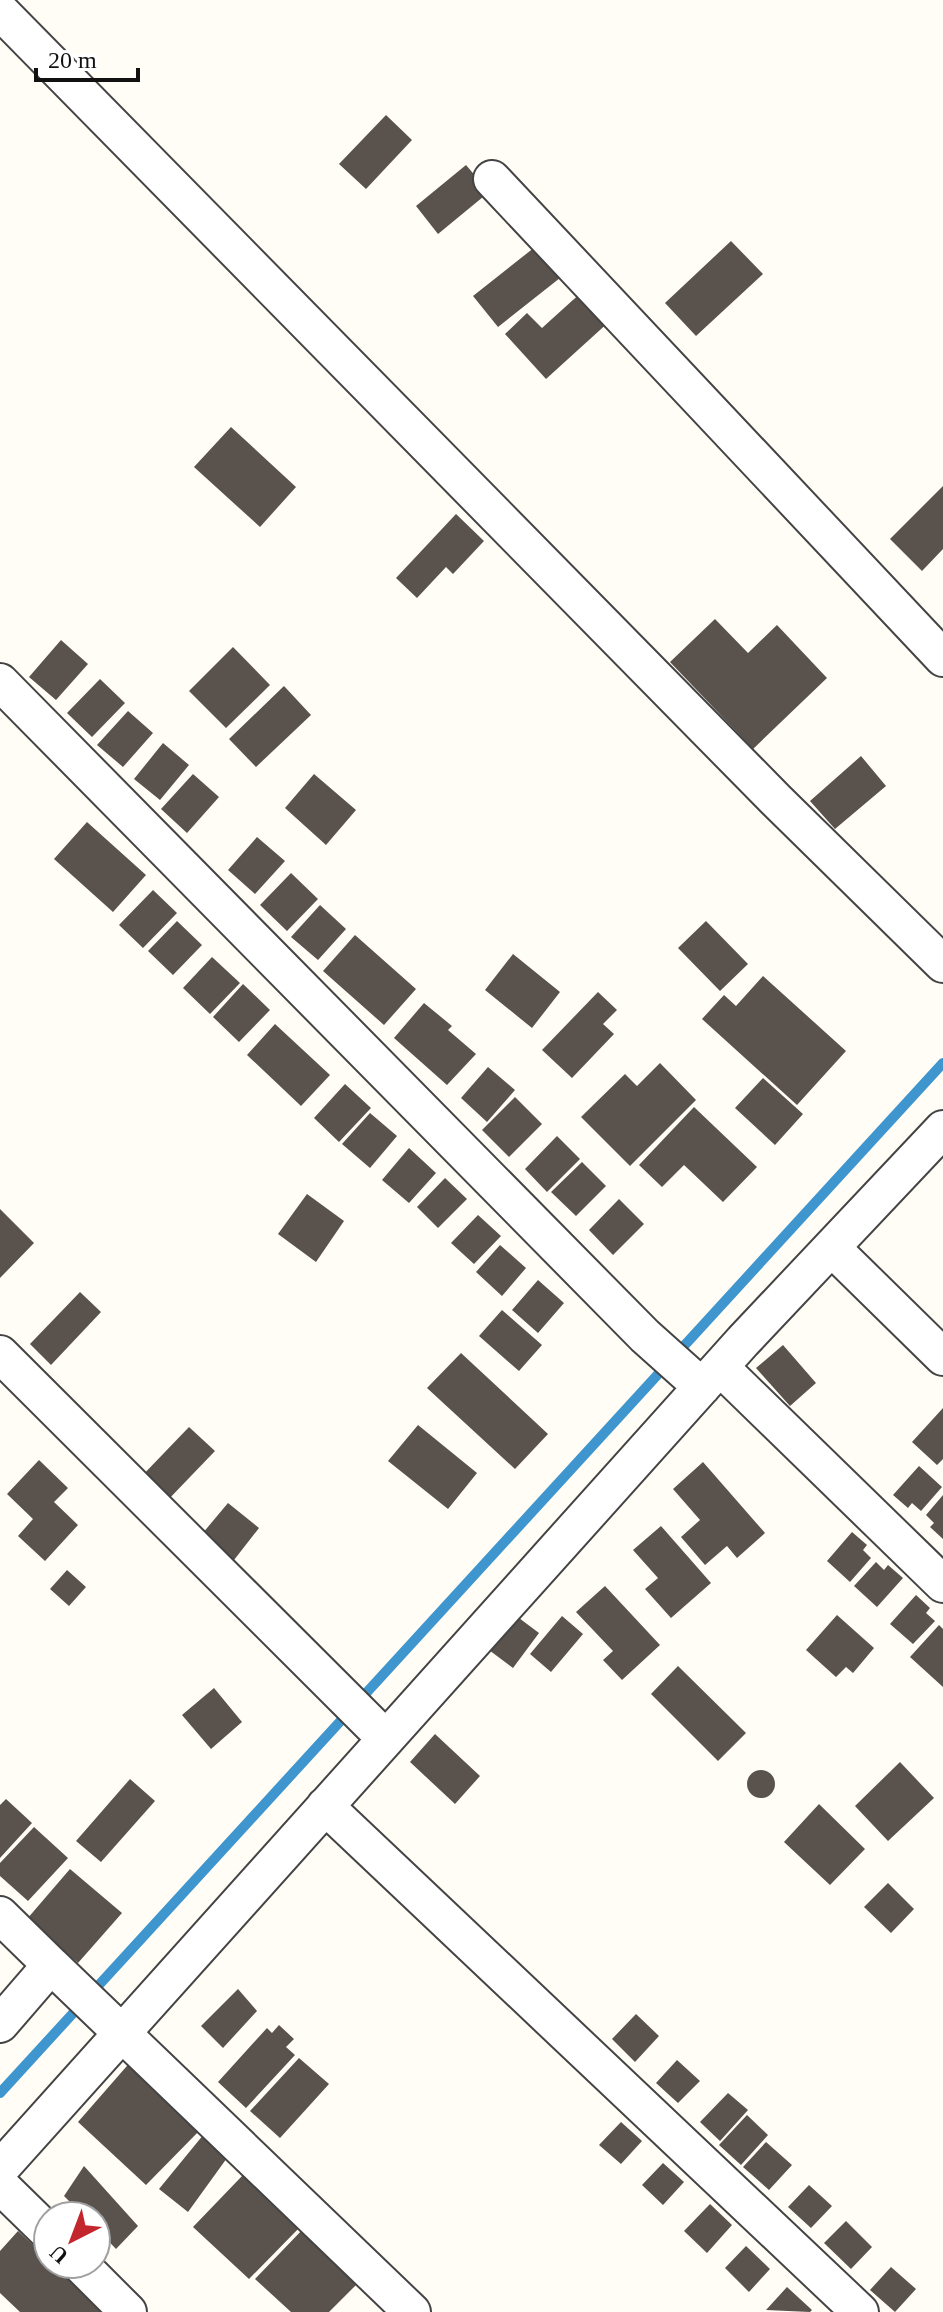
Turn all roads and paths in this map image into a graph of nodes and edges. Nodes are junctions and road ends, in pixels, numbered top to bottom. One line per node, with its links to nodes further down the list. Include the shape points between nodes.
1 (0, 11): 5 (street)
2 (492, 179): 3 (street)
3 (943, 658)
4 (0, 682): 10 (street, via 645,1336)
5 (937, 958)
6 (943, 1129): 7 (street)
7 (833, 1249): 9 (street); 10 (street)
8 (0, 1354): 12 (street)
9 (943, 1357)
10 (704, 1375): 11 (street); 12 (street)
11 (943, 1584)
12 (373, 1726): 13 (street)
13 (325, 1806): 17 (street); 24 (street)
14 (0, 1915): 15 (street)
15 (58, 1971): 16 (street); 17 (street)
16 (0, 2024)
17 (113, 2026): 18 (street); 23 (street)
18 (0, 2169)
19 (0, 2185): 20 (street)
20 (32, 2216)
21 (96, 2280): 22 (street)
22 (128, 2312)
23 (412, 2312)
24 (860, 2312)

